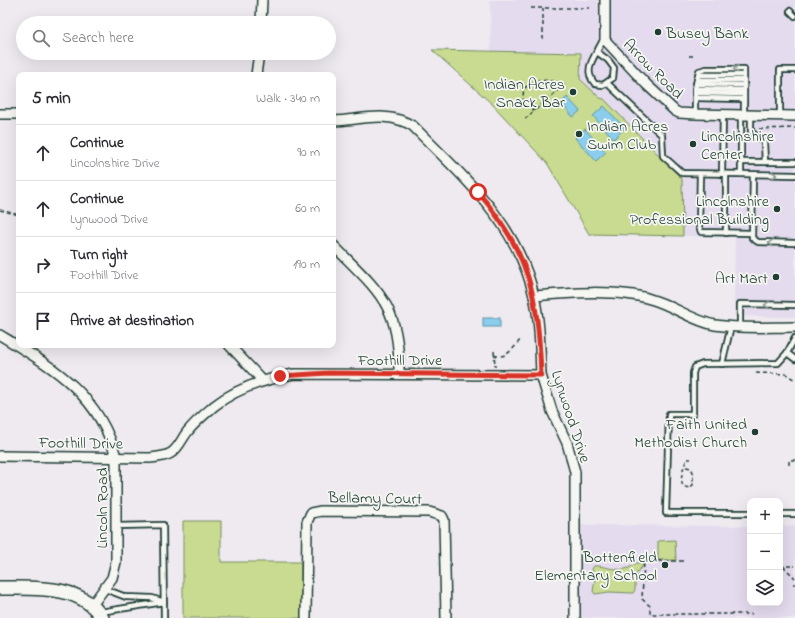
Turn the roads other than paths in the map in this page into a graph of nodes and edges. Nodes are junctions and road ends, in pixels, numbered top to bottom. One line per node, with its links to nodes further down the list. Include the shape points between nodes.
1 (262, 0): 4 (street)
2 (605, 0): 6 (street, Arrow Road)
3 (790, 11): 5 (lane)
4 (261, 16)
5 (795, 16)
6 (604, 39): 7 (lane); 16 (street, Arrow Road, via 671,109 679,113)
7 (597, 52): 11 (lane, via 614,68 613,78); 11 (lane, via 589,67 590,79 598,85)
8 (258, 60): 10 (street)
9 (795, 70): 19 (lane, via 780,70)
10 (256, 72)
11 (607, 83): 25 (lane, via 662,135 663,156 682,173)
12 (696, 87): 13 (lane); 13 (lane); 13 (lane); 13 (lane, one-way to 12, via 744,69 699,71); 16 (lane)
13 (744, 87): 18 (lane)
14 (0, 114): 15 (street)
15 (16, 114)
16 (695, 114): 17 (street, Arrow Road)
17 (723, 114): 18 (street, Arrow Road); 26 (lane)
18 (745, 115): 19 (street, Arrow Road); 22 (lane); 23 (lane, via 751,132 764,142)
19 (780, 116): 20 (street, Arrow Road)
20 (795, 116)
21 (336, 121): 34 (street, Lynwood Drive, via 388,116 413,126 478,192 496,214 519,253)
22 (741, 162): 23 (lane); 27 (lane)
23 (765, 162): 24 (lane)
24 (795, 162)
25 (700, 174): 26 (lane); 30 (lane, via 699,230 703,233)
26 (724, 174): 27 (lane); 30 (lane)
27 (741, 174): 28 (lane)
28 (753, 175): 29 (lane, one-way to 29); 31 (lane)
29 (795, 175)
30 (726, 233): 31 (lane)
31 (752, 233): 32 (lane, one-way to 31, via 758,242 752,238)
32 (795, 243)
33 (336, 248): 46 (street, via 372,285 389,308 398,336)
34 (534, 296): 36 (street, via 636,296 658,301 700,321); 47 (street, Lynwood Drive)
35 (795, 305): 36 (lane, one-way to 36, via 740,304)
36 (736, 326): 37 (street); 45 (lane)
37 (795, 328)
38 (0, 335): 40 (street, Lincoln Road)
39 (795, 338): 43 (lane)
40 (16, 345)
41 (21, 348): 50 (street, Lincoln Road, via 41,360 81,393 102,420)
42 (233, 348): 48 (street)
43 (787, 354): 44 (lane); 45 (lane, via 778,363)
44 (795, 359)
45 (722, 364): 51 (lane, via 703,364 695,367 693,414 669,414 666,513)
46 (399, 374): 47 (street, Foothill Drive); 48 (street, Foothill Drive, via 294,374)
47 (541, 375): 62 (street, Lynwood Drive, via 552,411 567,443 575,472)
48 (263, 381): 50 (street, Foothill Drive, via 232,394 216,405 187,432 170,454 150,458)
49 (0, 456): 50 (street, Foothill Drive)
50 (116, 457): 54 (street, Lincoln Road)
51 (747, 513)
52 (783, 514): 53 (lane)
53 (795, 514)
54 (115, 526): 56 (street, Lincoln Road, via 115,566); 57 (lane, via 163,525)
55 (0, 588): 58 (street, via 59,590)
56 (105, 590): 57 (lane, via 126,597 152,598); 58 (street, Lincoln Road)
57 (164, 602): 58 (lane); 59 (lane)
58 (97, 612)
59 (164, 618)
60 (306, 618): 61 (street, Bellamy Court, via 307,522 308,516 321,511 429,512 442,516)
61 (446, 618)
62 (576, 618)

